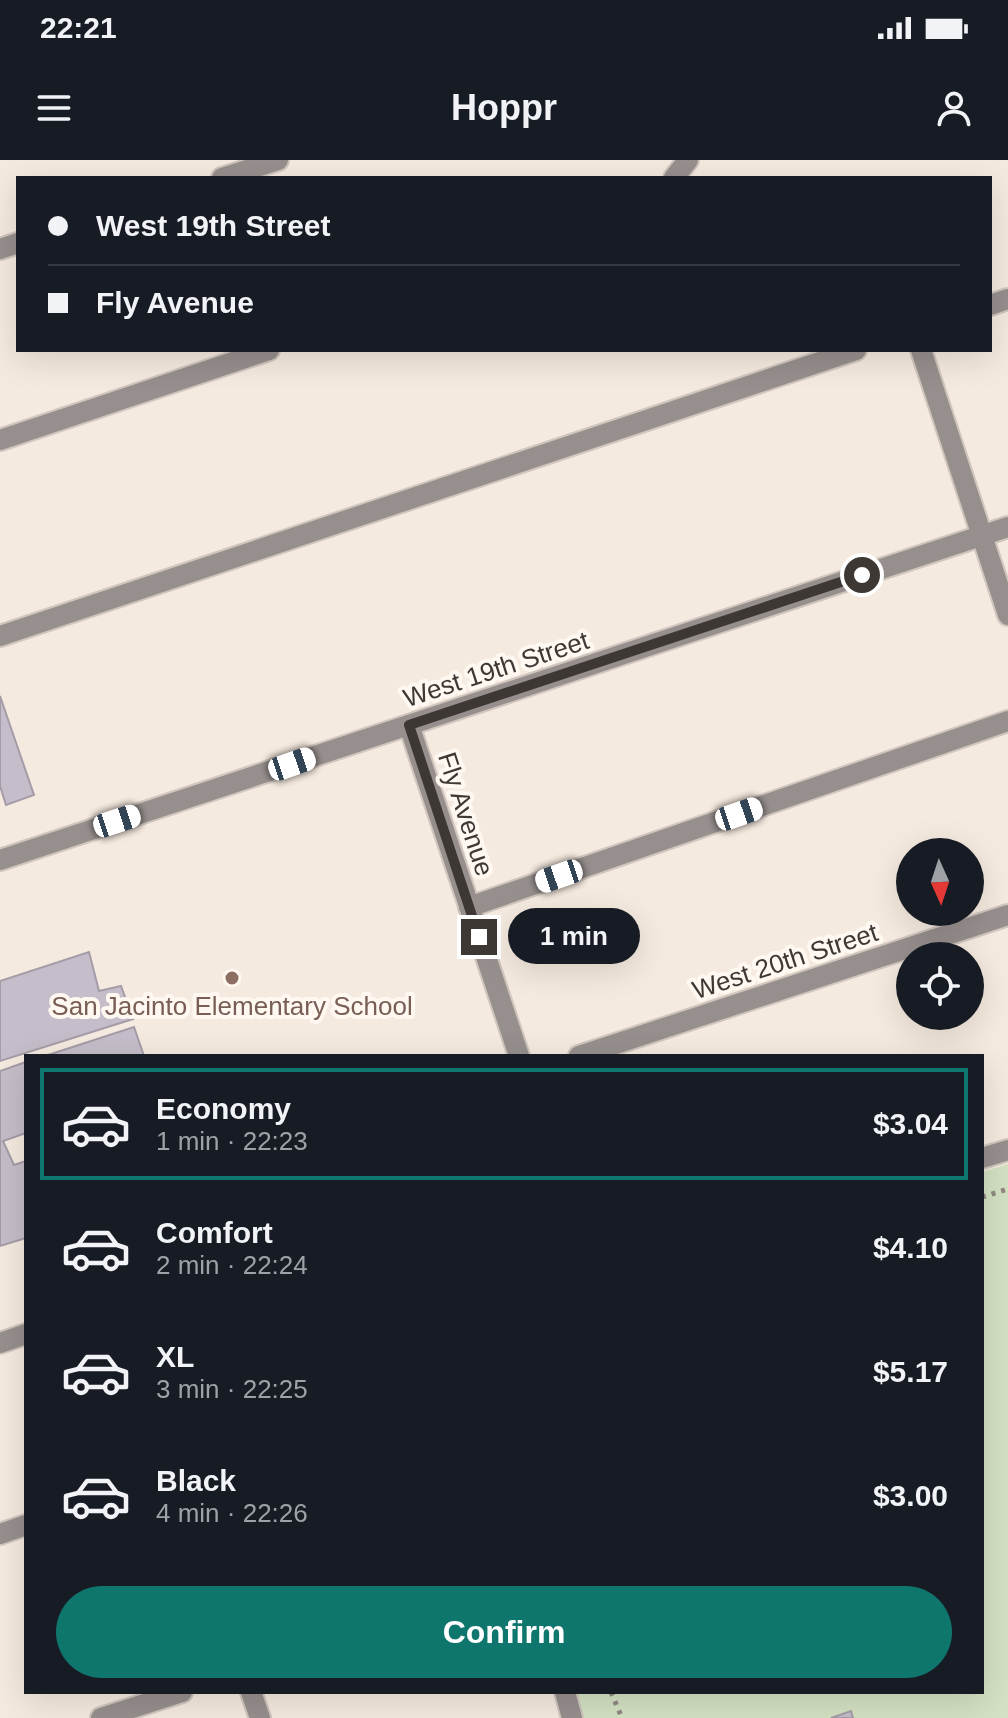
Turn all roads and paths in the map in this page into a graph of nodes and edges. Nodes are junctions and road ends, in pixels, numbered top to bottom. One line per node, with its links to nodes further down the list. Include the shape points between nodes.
1 (278, 160): 3 (street)
2 (688, 160): 4 (street)
3 (228, 176)
4 (676, 176)
5 (263, 352): 8 (street)
6 (850, 352): 12 (street)
7 (922, 352): 10 (street)
8 (0, 440)
9 (1008, 527): 10 (street, West 19th Street)
10 (982, 535): 11 (street); 14 (street, West 19th Street)
11 (1008, 615)
12 (0, 636)
13 (1008, 721): 16 (street)
14 (409, 725): 15 (street, West 19th Street); 16 (street, Fly Avenue)
15 (0, 860)
16 (469, 907): 18 (street, Fly Avenue)
17 (1008, 915): 19 (street, West 20th Street)
18 (518, 1054)
19 (585, 1054)
20 (1008, 1150): 21 (street)
21 (984, 1157)
22 (1008, 1189): 23 (path)
23 (984, 1196)
24 (24, 1335): 25 (street)
25 (0, 1343)
26 (24, 1526): 27 (street)
27 (0, 1534)
28 (176, 1694): 32 (street)
29 (252, 1694): 33 (street)
30 (566, 1694): 34 (street)
31 (612, 1694): 35 (path)
32 (101, 1718)
33 (260, 1718)
34 (572, 1718)
35 (622, 1718)

